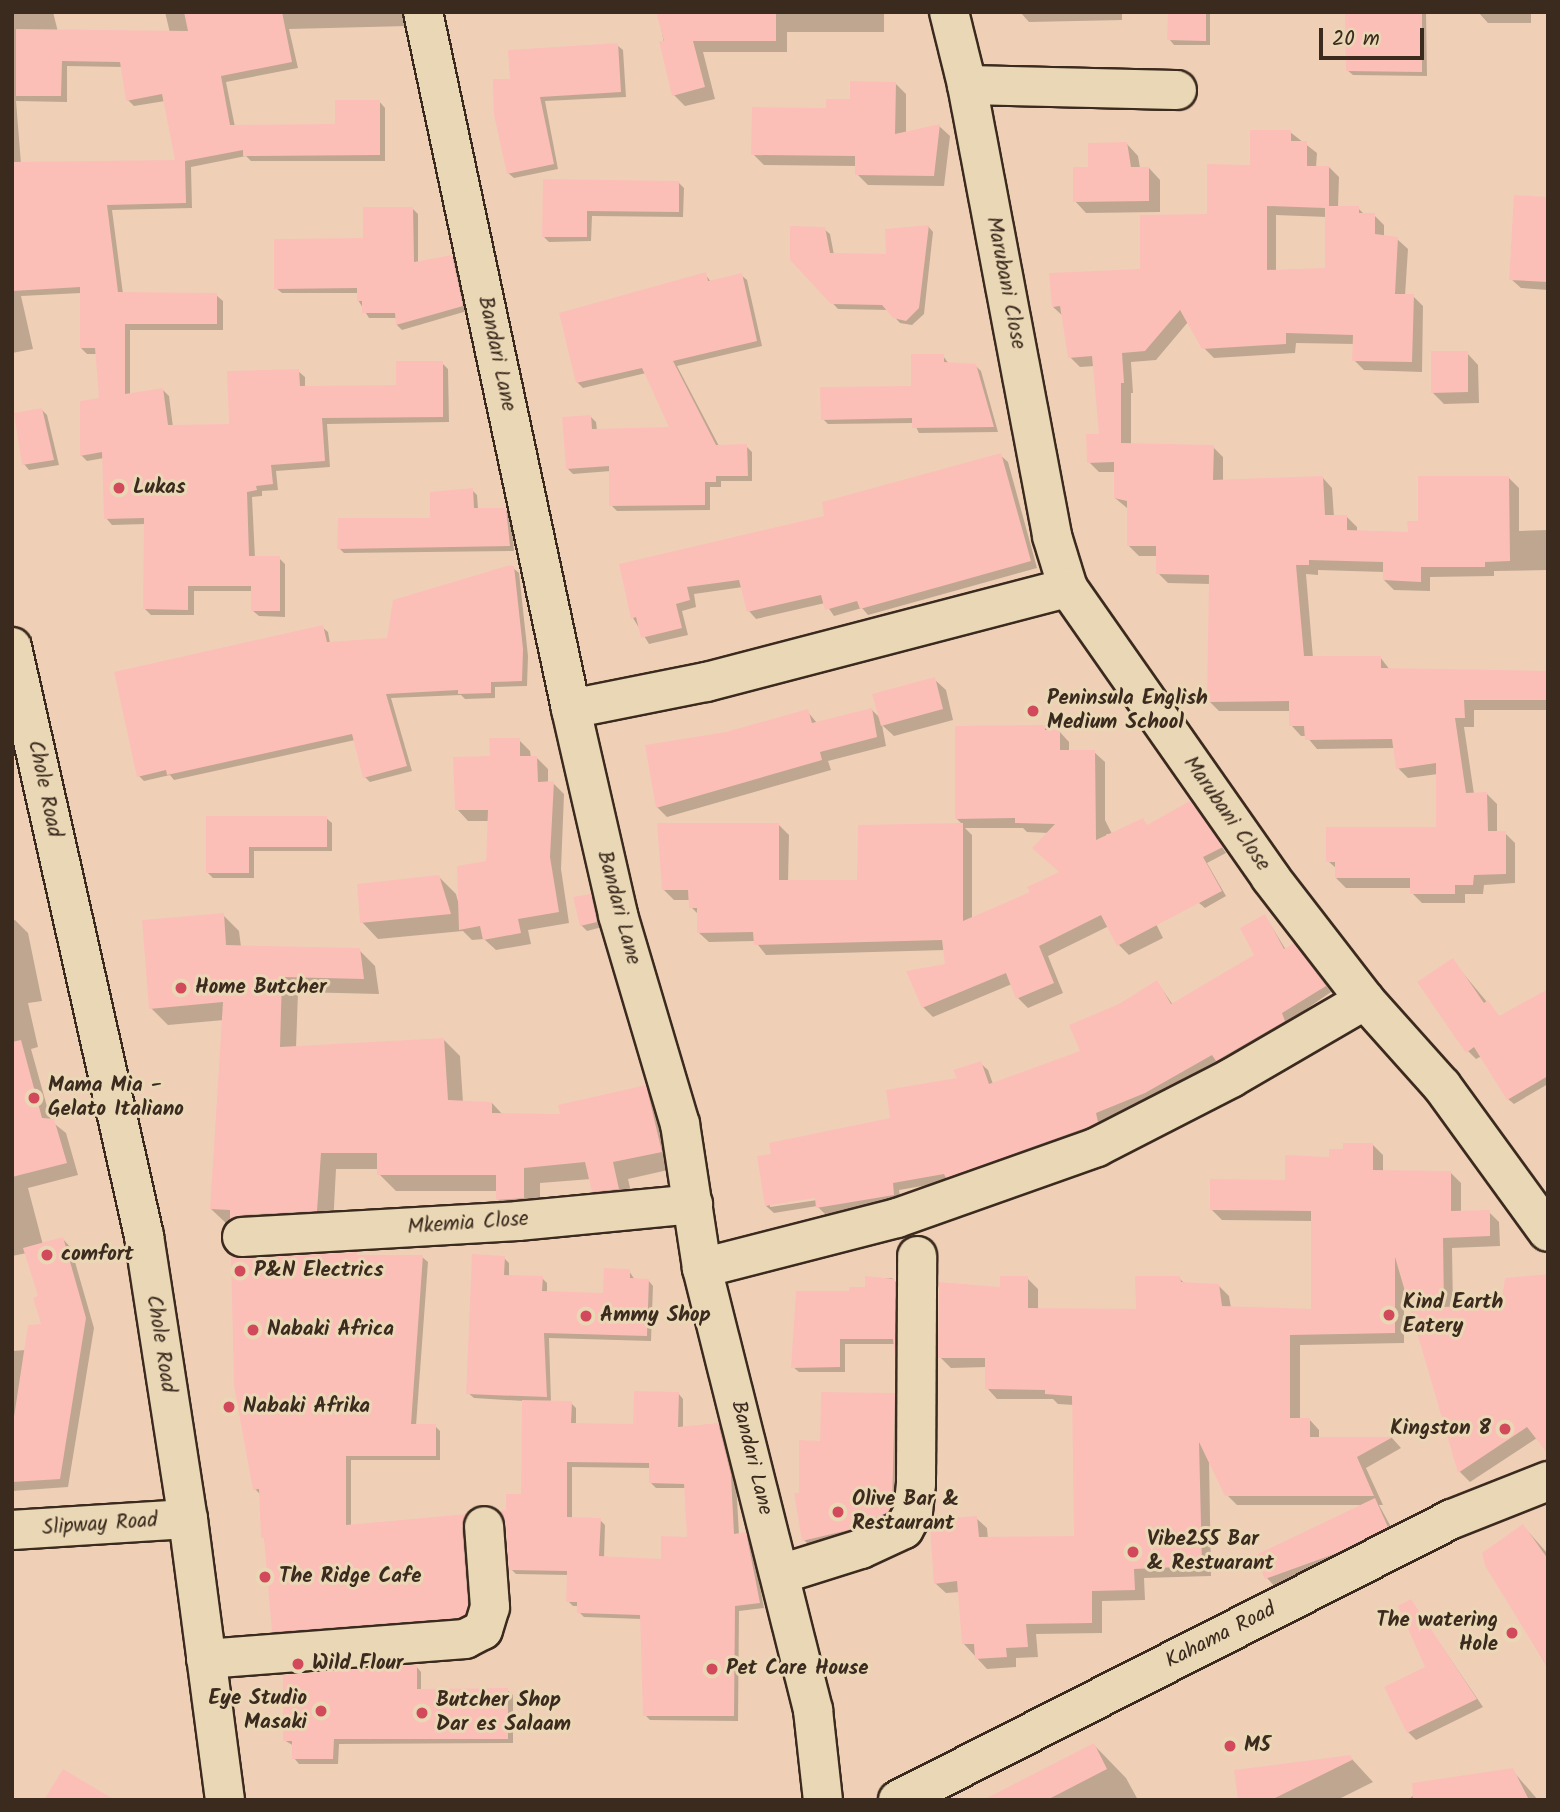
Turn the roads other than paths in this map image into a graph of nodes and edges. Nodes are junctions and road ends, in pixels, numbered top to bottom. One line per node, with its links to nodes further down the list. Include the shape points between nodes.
1 (423, 12): 7 (street, Bandari Lane)
2 (949, 12): 3 (street, Marubani Close)
3 (967, 85): 4 (street); 5 (street, Marubani Close, via 1052,536)
4 (1177, 90)
5 (1069, 588): 7 (street, via 706,682); 9 (street, Marubani Close, via 1270,877)
6 (12, 647): 8 (street, Chole Road)
7 (570, 709): 10 (street, Bandari Lane, via 618,915 680,1124)
8 (20, 718): 16 (street, Chole Road, via 144,1237)
9 (1365, 1000): 11 (street, Marubani Close, via 1442,1086); 14 (street, via 1231,1078 1097,1147 897,1218)
10 (693, 1204): 12 (street, Mkemia Close, via 518,1221); 14 (street, Bandari Lane)
11 (1548, 1232)
12 (242, 1237)
13 (917, 1256): 19 (street, via 913,1512 904,1529 861,1549)
14 (702, 1268): 19 (street, Bandari Lane)
15 (1548, 1481): 23 (street, Kahama Road, via 1452,1519)
16 (188, 1519): 18 (street, Slipway Road); 20 (street, Chole Road)
17 (484, 1526): 20 (street, via 490,1607 483,1630 465,1639)
18 (12, 1530)
19 (781, 1574): 22 (street, Bandari Lane, via 813,1710)
20 (206, 1659): 21 (street, Chole Road)
21 (225, 1800)
22 (824, 1800)
23 (898, 1800)

